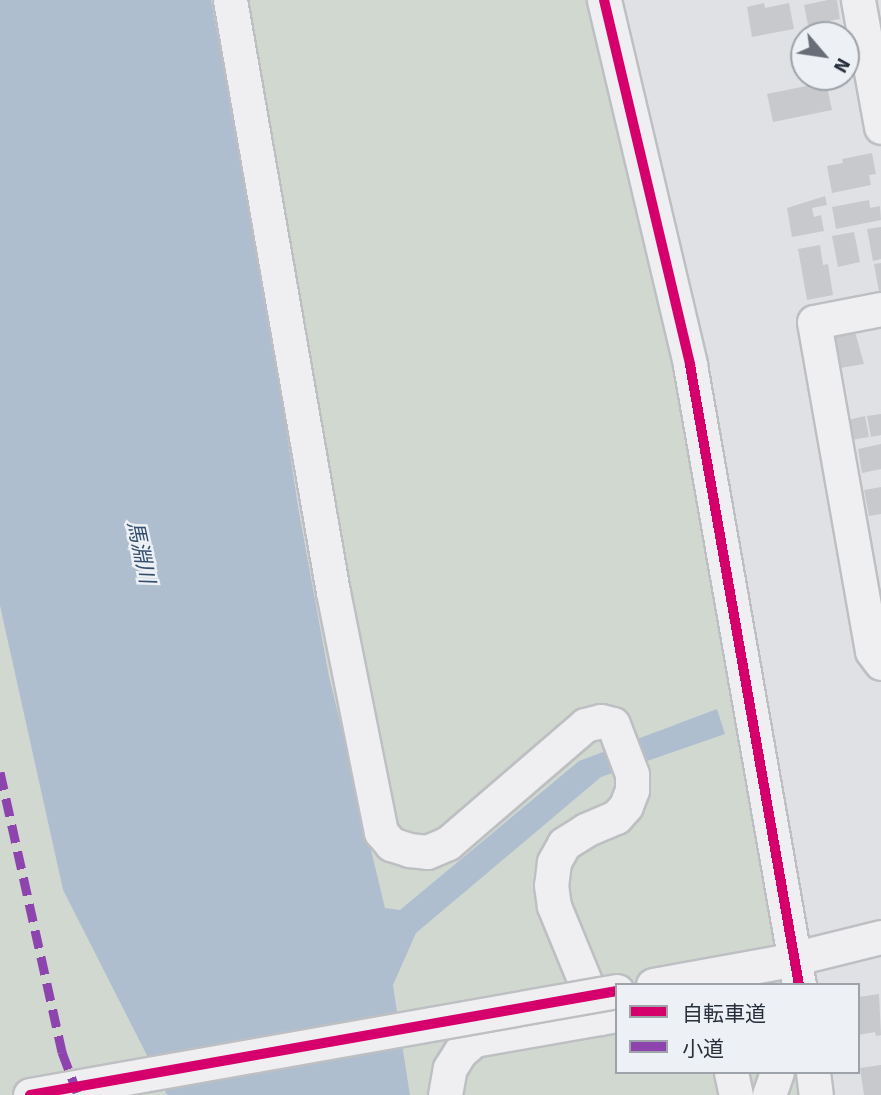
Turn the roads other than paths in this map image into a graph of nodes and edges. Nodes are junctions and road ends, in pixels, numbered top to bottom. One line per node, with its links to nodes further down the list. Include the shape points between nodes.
1 (230, 0): 10 (street, via 333,592 381,832 391,844 427,852 448,842 585,725 613,724 632,774 626,806 615,817 564,844 554,862 551,885 554,906)
2 (604, 0): 8 (street, via 690,365)
3 (858, 0): 4 (street)
4 (881, 127)
5 (881, 309): 6 (street, via 814,322 872,651)
6 (881, 663)
7 (871, 939): 8 (street)
8 (791, 968): 9 (street)
9 (669, 983)
10 (611, 1008): 14 (street, bridge); 15 (street, via 474,1040 450,1068)
11 (731, 1074): 16 (street)
12 (776, 1074): 17 (street)
13 (813, 1074): 18 (street)
14 (30, 1095)
15 (445, 1095)
16 (736, 1095)
17 (769, 1095)
18 (816, 1095)

